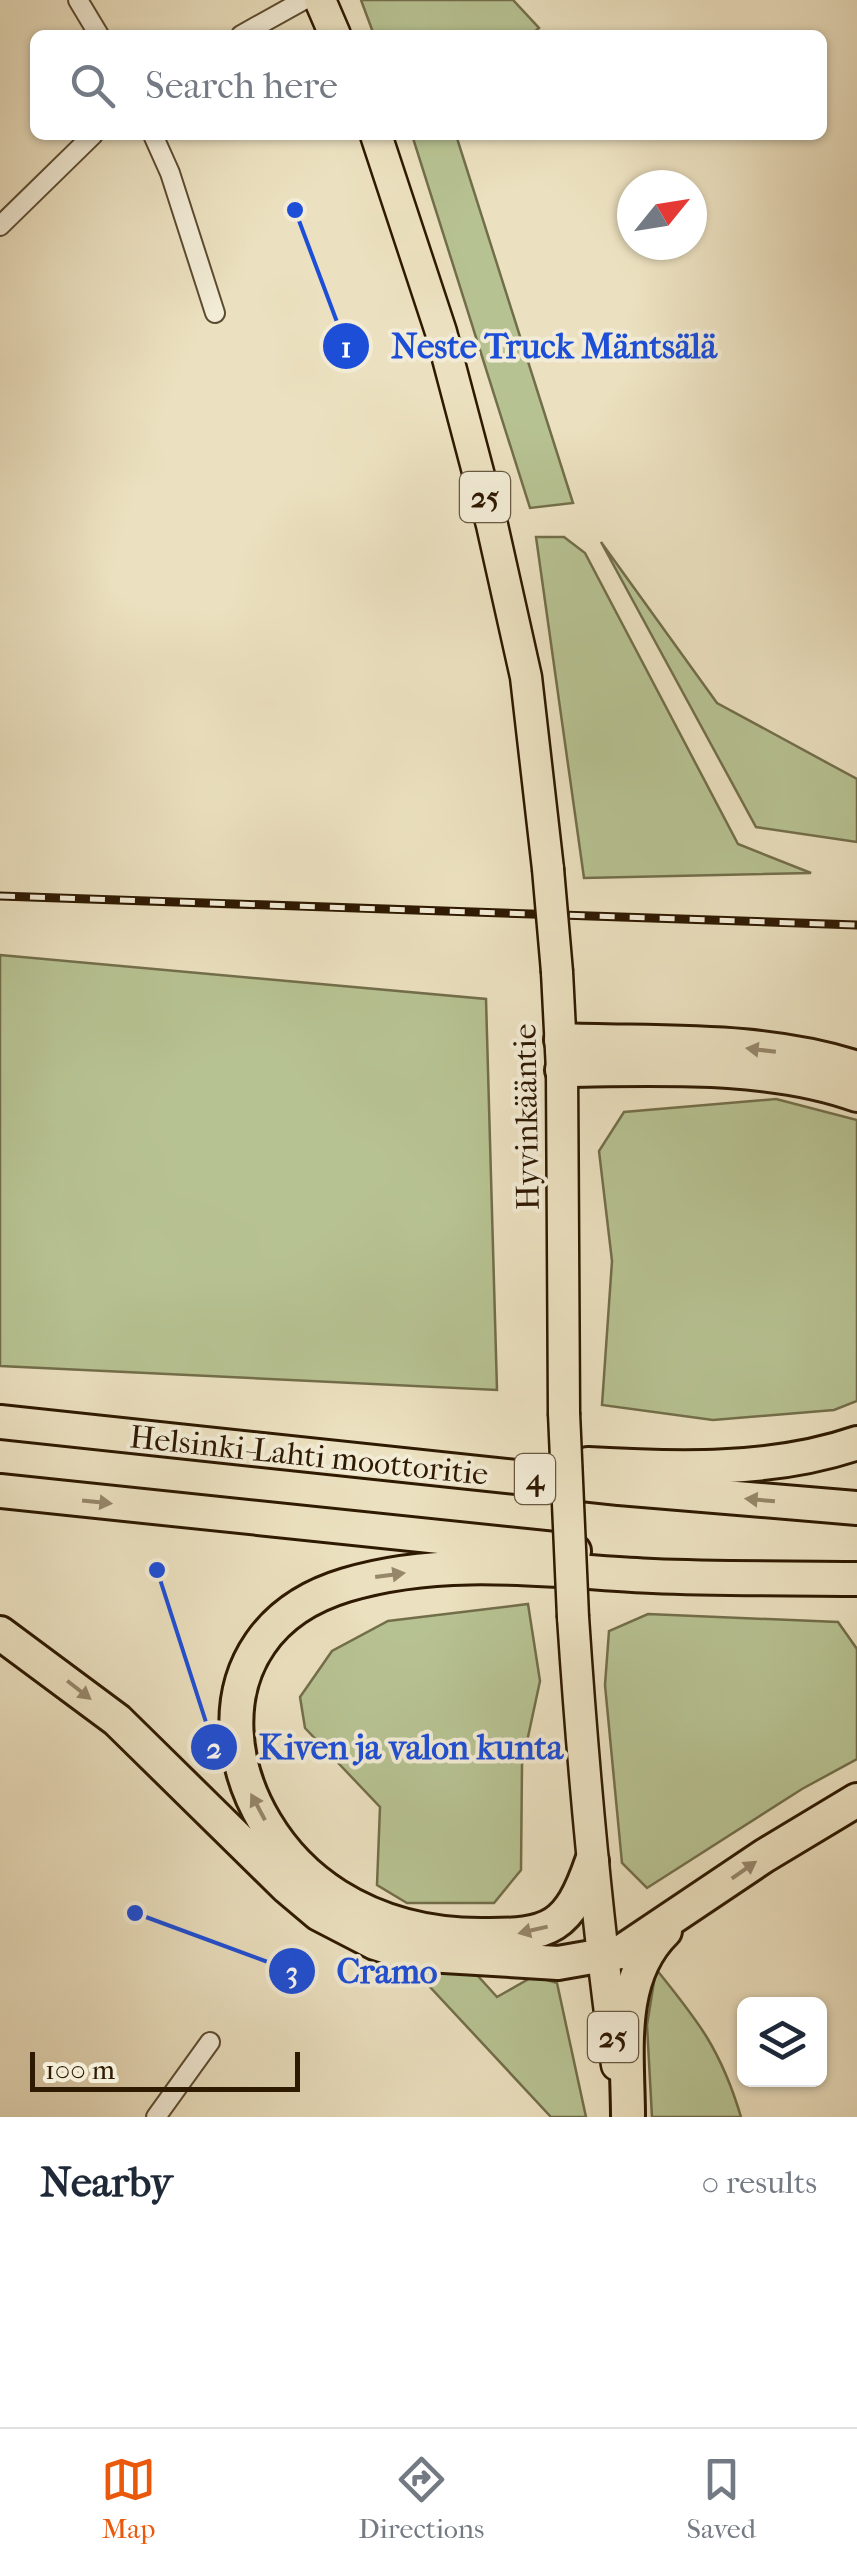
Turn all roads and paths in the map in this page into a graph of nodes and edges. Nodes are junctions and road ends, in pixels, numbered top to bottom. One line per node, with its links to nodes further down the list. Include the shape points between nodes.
1 (78, 0): 4 (street)
2 (304, 0): 5 (street)
3 (320, 0): 6 (highway)
4 (96, 30)
5 (250, 30)
6 (333, 30)
7 (88, 140): 10 (street)
8 (155, 140): 11 (street)
9 (378, 140): 12 (highway, Hyvinkääntie / 25, bridge, via 441,332 526,677)
10 (0, 226)
11 (215, 313)
12 (562, 1055): 13 (highway, one-way to 12, via 746,1048); 14 (highway, via 764,1075); 23 (highway, Hyvinkääntie / 25, bridge, via 564,1413)
13 (857, 1068)
14 (857, 1096)
15 (0, 1422): 16 (highway, Helsinki-Lahti moottoritie / 4)
16 (214, 1443): 17 (highway, via 670,1467 796,1458); 19 (highway, Helsinki-Lahti moottoritie / 4, one-way to 16)
17 (857, 1443)
18 (0, 1491): 20 (highway, 4, one-way to 20)
19 (857, 1508)
20 (857, 1578): 23 (highway, one-way to 20, via 580,1895 557,1923 505,1935 412,1928 334,1894 282,1846 237,1753 236,1701 260,1640 313,1597 376,1576 421,1570)
21 (0, 1633): 25 (highway, one-way to 25, via 117,1720 287,1887 346,1930 425,1955 558,1963)
22 (857, 1800): 24 (highway, one-way to 22)
23 (592, 1861): 25 (highway, Hyvinkääntie / 25)
24 (688, 1909): 25 (highway, via 645,1939); 28 (highway, via 656,1941 633,1986)
25 (602, 1957): 28 (highway, Hyvinkääntie / 25)
26 (210, 2042): 27 (street)
27 (156, 2117)
28 (626, 2117)

